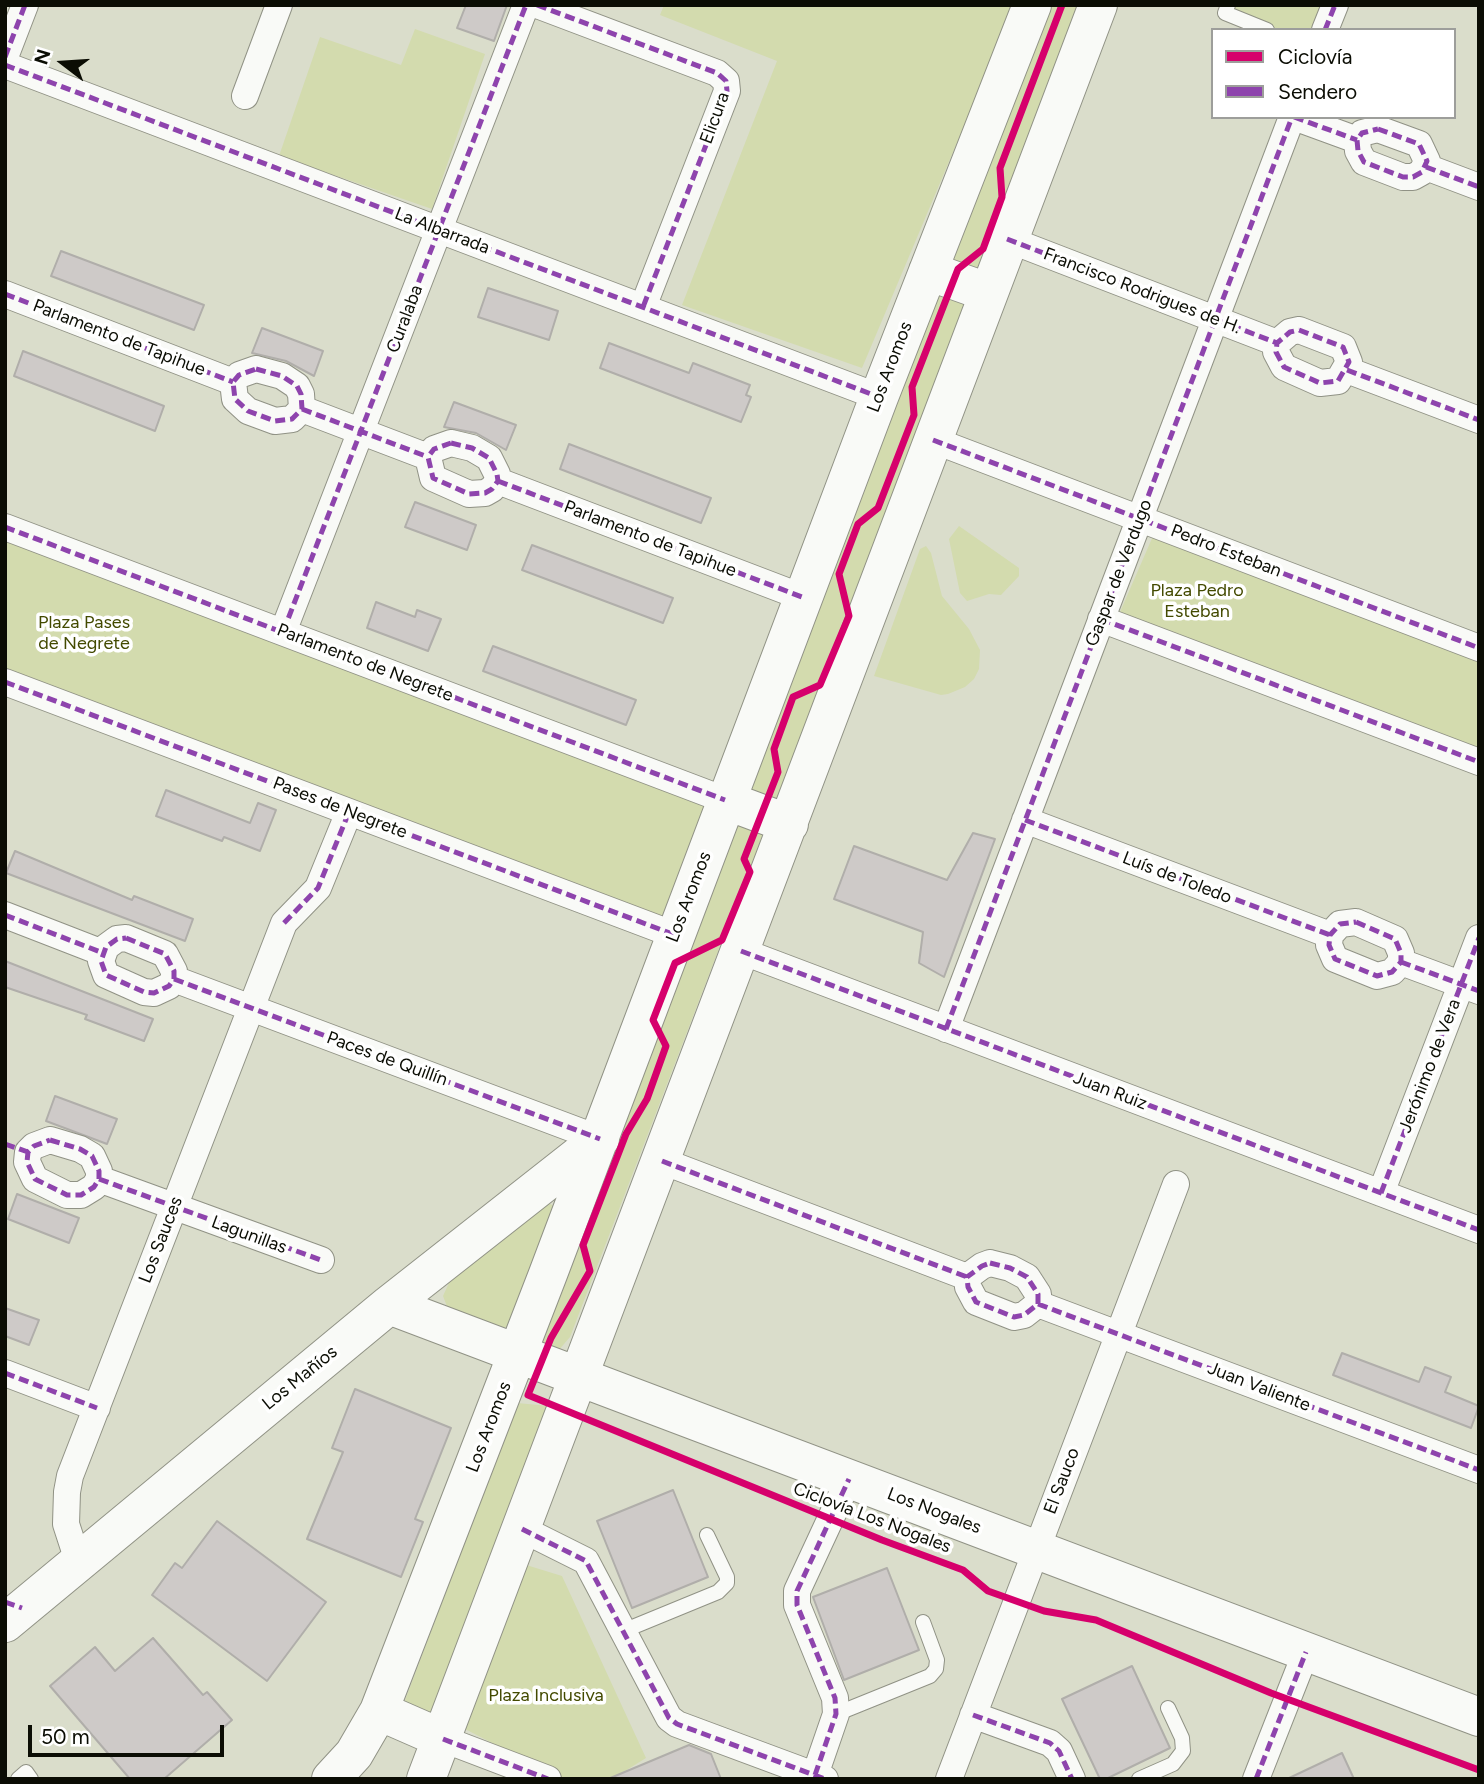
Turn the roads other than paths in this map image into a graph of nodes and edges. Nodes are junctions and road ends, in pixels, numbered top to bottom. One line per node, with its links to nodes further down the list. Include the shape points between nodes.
1 (25, 5): 11 (street)
2 (279, 5): 13 (street)
3 (526, 5): 19 (street, Curalaba)
4 (537, 5): 24 (street, Elicura, via 717,73 726,81 727,91)
5 (1032, 5): 21 (main road, Los Aromos)
6 (1098, 5): 20 (main road)
7 (1228, 5): 9 (lane, via 1225,13)
8 (1335, 5): 10 (street)
9 (1262, 28)
10 (1326, 28)
11 (5, 57)
12 (5, 65): 19 (street, La Albarrada)
13 (245, 96)
14 (1292, 119): 25 (street, Gaspar de Verdugo)
15 (1299, 119): 16 (street)
16 (1357, 140): 17 (street, via 1360,157 1369,165 1407,177 1418,176); 17 (street, via 1362,133 1378,129 1413,139 1424,149)
17 (1426, 167): 18 (street)
18 (1479, 187)
19 (440, 230): 24 (street, La Albarrada); 32 (street, Curalaba)
20 (1007, 239): 22 (main road); 25 (street, Francisco Rodrigues de H.)
21 (928, 271): 22 (main road); 29 (main road, Los Aromos)
22 (987, 292): 33 (main road)
23 (5, 294): 28 (street, Parlamento de Tapihue)
24 (642, 307): 29 (street, La Albarrada)
25 (1216, 319): 26 (street, Francisco Rodrigues de H.); 36 (street, Gaspar de Verdugo)
26 (1277, 343): 27 (street, via 1298,330 1327,338 1343,347); 27 (street, via 1279,361 1291,373 1329,384)
27 (1347, 370): 31 (street)
28 (233, 383): 30 (street, via 235,399 248,411 284,422); 30 (street, via 239,375 256,369 282,376 297,386)
29 (879, 397): 38 (main road, Los Aromos)
30 (302, 409): 32 (street)
31 (1479, 420)
32 (361, 432): 34 (street); 40 (street, Curalaba)
33 (933, 440): 36 (street, Pedro Esteban); 47 (main road)
34 (428, 457): 35 (street, via 451,443 472,448 489,458); 35 (street, via 433,478 469,494 485,493)
35 (498, 481): 38 (street, Parlamento de Tapihue)
36 (1140, 519): 39 (street, Gaspar de Verdugo); 41 (street, Pedro Esteban)
37 (5, 527): 40 (street, Parlamento de Negrete)
38 (802, 597): 44 (main road, Los Aromos)
39 (1101, 619): 43 (street); 46 (street, Gaspar de Verdugo)
40 (283, 632): 44 (street, Parlamento de Negrete)
41 (1479, 648)
42 (5, 682): 45 (street, Pases de Negrete)
43 (1479, 762)
44 (725, 800): 47 (main road); 49 (main road, Los Aromos)
45 (349, 812): 49 (street, Pases de Negrete); 57 (street, Los Sauces, via 318,888 284,923)
46 (1025, 820): 50 (street, Luís de Toledo); 58 (street, Gaspar de Verdugo)
47 (789, 824): 52 (main road)
48 (5, 915): 53 (street)
49 (674, 935): 59 (main road, Los Aromos)
50 (1330, 935): 54 (street, via 1347,922 1378,930 1395,939); 54 (street, via 1331,953 1342,964 1377,976 1392,972)
51 (1479, 938): 56 (street, Jerónimo de Vera)
52 (741, 951): 58 (street, Juan Ruiz); 61 (main road)
53 (103, 953): 55 (street, via 117,939 135,940 165,954); 55 (street, via 106,975 135,989 153,993)
54 (1401, 962): 56 (street)
55 (174, 979): 57 (street, Paces de Quillín)
56 (1470, 987): 64 (street, Jerónimo de Vera)
57 (251, 1008): 59 (street, Paces de Quillín); 65 (street, Los Sauces)
58 (946, 1028): 64 (street, Juan Ruiz)
59 (600, 1139): 70 (main road, Los Mañíos); 72 (main road, Los Aromos)
60 (16, 1148): 62 (street, via 50,1140 80,1149 96,1162); 62 (street, via 30,1172 48,1188 66,1195 81,1195)
61 (662, 1160): 68 (street); 74 (main road)
62 (99, 1179): 65 (street, Lagunillas)
63 (1176, 1184): 71 (street, El Sauco)
64 (1381, 1194): 66 (street, Juan Ruiz)
65 (174, 1208): 67 (street, Lagunillas); 75 (street, Los Sauces)
66 (1479, 1230)
67 (321, 1260)
68 (967, 1277): 69 (street, via 990,1264 1010,1268 1033,1284); 69 (street, via 971,1296 987,1309 1014,1317)
69 (1038, 1304): 71 (street, Juan Valiente)
70 (389, 1305): 72 (main road, Los Nogales); 81 (main road, Los Mañíos)
71 (1118, 1334): 76 (street, Juan Valiente); 80 (street, El Sauco)
72 (517, 1354): 74 (main road, Los Nogales); 87 (main road, Los Aromos)
73 (5, 1373): 75 (street)
74 (579, 1377): 77 (main road, Los Nogales); 78 (main road)
75 (97, 1408): 81 (street, Los Sauces, via 66,1492 66,1524)
76 (1479, 1470)
77 (849, 1479): 80 (main road, Los Nogales); 88 (street, via 797,1591 797,1605 835,1698)
78 (522, 1529): 84 (street, via 586,1561); 91 (main road)
79 (707, 1535): 84 (lane, via 727,1583 719,1592)
80 (1036, 1549): 85 (main road, Los Nogales); 89 (street, El Sauco)
81 (78, 1561): 82 (main road, Los Mañíos)
82 (11, 1611)
83 (923, 1622): 88 (lane, via 937,1660 930,1676)
84 (623, 1632): 92 (street, via 669,1718)
85 (1306, 1652): 90 (main road, Los Nogales); 101 (street)
86 (1168, 1708): 100 (lane, via 1183,1751 1173,1764)
87 (379, 1711): 91 (main road); 95 (main road, Los Aromos, via 354,1754)
88 (836, 1714): 92 (street)
89 (973, 1714): 98 (street, El Sauco); 99 (street, via 1051,1743)
90 (1479, 1717)
91 (443, 1740): 96 (main road); 97 (street)
92 (820, 1777)
93 (18, 1779): 94 (lane, via 26,1772)
94 (31, 1779)
95 (331, 1779)
96 (426, 1779)
97 (548, 1779)
98 (949, 1779)
99 (1072, 1779)
100 (1139, 1779)
101 (1256, 1779)

